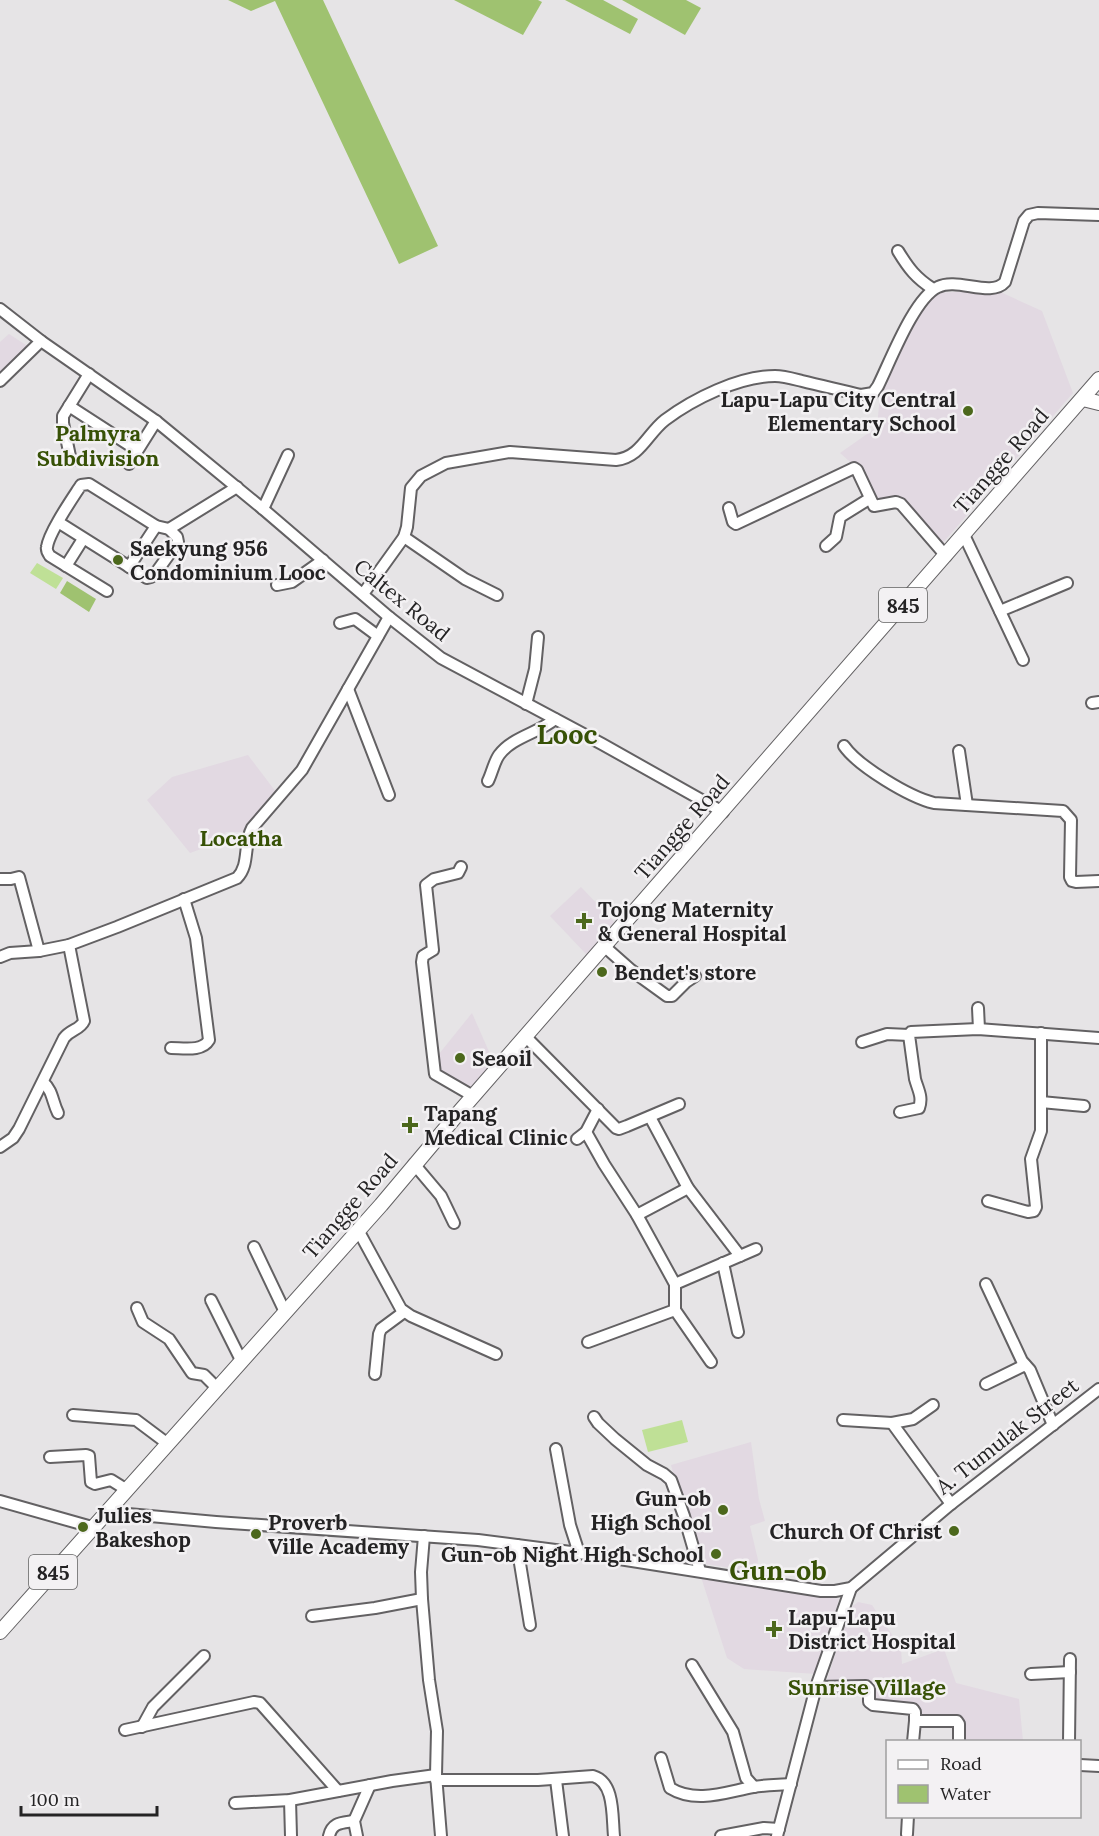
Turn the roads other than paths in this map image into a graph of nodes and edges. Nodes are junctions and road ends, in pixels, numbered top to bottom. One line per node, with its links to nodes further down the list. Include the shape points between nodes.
1 (1099, 215): 3 (street, via 1029,215 1002,286 946,284)
2 (898, 251): 3 (street, via 909,270)
3 (933, 289): 25 (street, via 908,322 873,393 861,395 777,375 758,378 699,399 664,421 626,459 510,452 446,463 422,476 411,488)
4 (0, 309): 5 (street, Caltex Road)
5 (41, 341): 6 (street, Caltex Road); 8 (street)
6 (89, 374): 11 (street); 12 (street, Caltex Road)
7 (1099, 380): 9 (main road, Tiangge Road)
8 (0, 381)
9 (1083, 399): 10 (main road); 24 (main road, Tiangge Road / 845)
10 (1099, 403)
11 (69, 406): 13 (street); 15 (street, via 63,419)
12 (156, 421): 13 (street); 17 (street, Caltex Road)
13 (137, 450): 16 (street)
14 (288, 455): 20 (street)
15 (70, 461)
16 (129, 464)
17 (237, 487): 20 (street, Caltex Road); 23 (street)
18 (869, 499): 19 (street, via 854,468 736,524); 27 (street, via 840,517 837,535); 28 (street, via 876,507 901,504)
19 (729, 508)
20 (263, 509): 29 (street, Caltex Road)
21 (58, 522): 22 (street, via 85,483); 26 (street); 30 (street, via 46,548 50,556)
22 (156, 526): 23 (street); 31 (street)
23 (170, 529): 31 (street, via 178,542 151,577)
24 (964, 535): 28 (main road, Tiangge Road / 845); 37 (street)
25 (404, 537): 35 (street); 36 (street)
26 (83, 538): 30 (street); 31 (street)
27 (826, 546)
28 (946, 556): 51 (main road, Tiangge Road / 845)
29 (323, 560): 33 (street, via 291,582); 35 (street, Caltex Road)
30 (66, 566): 34 (street)
31 (129, 567)
32 (1067, 583): 37 (street)
33 (277, 585)
34 (107, 591)
35 (363, 594): 38 (street, Caltex Road)
36 (496, 595)
37 (1000, 611): 42 (street)
38 (389, 617): 40 (street); 44 (street, Caltex Road, via 441,658)
39 (340, 623): 40 (street, via 355,619)
40 (378, 636): 43 (street)
41 (538, 637): 44 (street)
42 (1023, 660)
43 (348, 689): 49 (street); 55 (street, via 302,770 247,836 240,875)
44 (526, 704): 45 (street, Caltex Road)
45 (555, 719): 48 (street, via 501,752); 51 (street, Caltex Road)
46 (844, 746): 50 (street, via 858,762 911,795 934,803)
47 (959, 751): 50 (street)
48 (488, 781)
49 (389, 795)
50 (967, 805): 54 (street, via 1064,811 1071,820 1072,881)
51 (723, 812): 57 (main road, Tiangge Road / 845)
52 (461, 867): 70 (street, via 458,873 426,885 432,950 423,956 422,962 435,1074)
53 (0, 879): 58 (street, via 19,877)
54 (1099, 881)
55 (184, 899): 56 (street); 68 (street, via 196,938 209,1040 202,1047)
56 (69, 945): 58 (street); 69 (street, via 84,1021 64,1038)
57 (605, 947): 60 (street, via 667,996); 65 (main road, Tiangge Road / 845)
58 (39, 951): 59 (street)
59 (0, 957)
60 (695, 976)
61 (978, 1008): 62 (street)
62 (979, 1029): 63 (street); 64 (street, via 916,1031)
63 (1041, 1033): 66 (street); 71 (street)
64 (909, 1035): 67 (street, via 887,1034); 75 (street, via 921,1104 919,1108)
65 (526, 1037): 70 (main road, Tiangge Road / 845); 74 (street)
66 (1099, 1038)
67 (862, 1042)
68 (171, 1048)
69 (43, 1082): 76 (street, via 52,1093); 80 (street, via 19,1130)
70 (473, 1096): 81 (main road, Tiangge Road / 845)
71 (1041, 1102): 73 (street); 83 (street, via 1041,1131 1031,1160 1034,1211)
72 (678, 1104): 77 (street)
73 (1084, 1106)
74 (598, 1109): 77 (street, via 620,1129); 78 (street)
75 (900, 1112)
76 (58, 1113)
77 (651, 1117): 82 (street)
78 (586, 1132): 79 (street); 84 (street)
79 (577, 1139)
80 (0, 1147)
81 (414, 1164): 85 (street, via 441,1196); 86 (main road, Tiangge Road / 845)
82 (688, 1188): 84 (street); 89 (street)
83 (988, 1201)
84 (637, 1215): 91 (street)
85 (454, 1223)
86 (358, 1230): 96 (main road, Tiangge Road / 845); 97 (street)
87 (254, 1247): 96 (street)
88 (756, 1249): 89 (street)
89 (740, 1256): 90 (street)
90 (723, 1263): 91 (street); 98 (street)
91 (675, 1284): 95 (street)
92 (986, 1284): 103 (street)
93 (211, 1300): 101 (street)
94 (137, 1308): 106 (street, via 147,1326 169,1339 192,1373 204,1375)
95 (675, 1310): 99 (street); 102 (street)
96 (285, 1311): 101 (main road, Tiangge Road / 845)
97 (405, 1312): 100 (street); 104 (street, via 381,1329)
98 (738, 1332)
99 (588, 1342)
100 (496, 1354)
101 (241, 1360): 106 (main road, Tiangge Road / 845)
102 (711, 1362)
103 (1026, 1365): 105 (street); 113 (street)
104 (375, 1374)
105 (986, 1384)
106 (216, 1388): 114 (main road, Tiangge Road / 845)
107 (1099, 1389): 113 (street, A. Tumulak Street)
108 (933, 1406): 112 (street, via 913,1419)
109 (73, 1415): 114 (street, via 136,1420)
110 (594, 1417): 125 (street, via 615,1439 671,1480)
111 (843, 1420): 112 (street)
112 (892, 1423): 119 (street)
113 (1053, 1425): 119 (street, A. Tumulak Street)
114 (168, 1444): 117 (main road, Tiangge Road / 845)
115 (556, 1449): 124 (street)
116 (50, 1457): 117 (street, via 86,1455 91,1482 111,1480)
117 (127, 1490): 120 (main road, Tiangge Road / 845)
118 (0, 1501): 121 (street)
119 (951, 1504): 126 (street, A. Tumulak Street)
120 (106, 1512): 121 (main road, Tiangge Road / 845); 122 (street)
121 (92, 1527): 130 (main road, Tiangge Road / 845)
122 (424, 1536): 123 (street); 127 (street)
123 (517, 1545): 124 (street); 129 (street)
124 (579, 1553): 125 (street)
125 (700, 1571): 126 (street, via 821,1591)
126 (851, 1588): 136 (street)
127 (422, 1599): 128 (street); 146 (street, via 437,1731)
128 (312, 1616)
129 (530, 1625)
130 (0, 1632)
131 (204, 1656): 138 (street, via 153,1707)
132 (1070, 1659): 134 (street)
133 (692, 1665): 150 (street, via 733,1732 746,1778)
134 (1070, 1672): 135 (street); 142 (street)
135 (1031, 1674)
136 (816, 1686): 137 (street, via 866,1686 871,1704 913,1709); 148 (street)
137 (915, 1721): 140 (street); 141 (street, via 957,1721)
138 (142, 1727): 139 (street); 151 (street, via 260,1703)
139 (124, 1730)
140 (913, 1740)
141 (959, 1740)
142 (1069, 1740)
143 (661, 1758): 150 (street, via 670,1788 686,1796 725,1794)
144 (1081, 1765): 145 (street)
145 (1099, 1766)
146 (436, 1778): 147 (street); 149 (street); 161 (street)
147 (556, 1780): 162 (street); 163 (street, via 593,1776 603,1781 609,1792)
148 (791, 1784): 150 (street); 156 (street)
149 (370, 1785): 151 (street); 155 (street)
150 (754, 1787)
151 (338, 1791): 152 (street)
152 (290, 1800): 153 (street); 158 (street)
153 (236, 1803)
154 (908, 1818): 157 (street)
155 (354, 1821): 159 (street, via 336,1824); 160 (street)
156 (778, 1832): 164 (street, via 764,1828)
157 (907, 1834)
158 (291, 1836)
159 (329, 1836)
160 (357, 1836)
161 (441, 1836)
162 (563, 1836)
163 (614, 1836)
164 (721, 1836)

